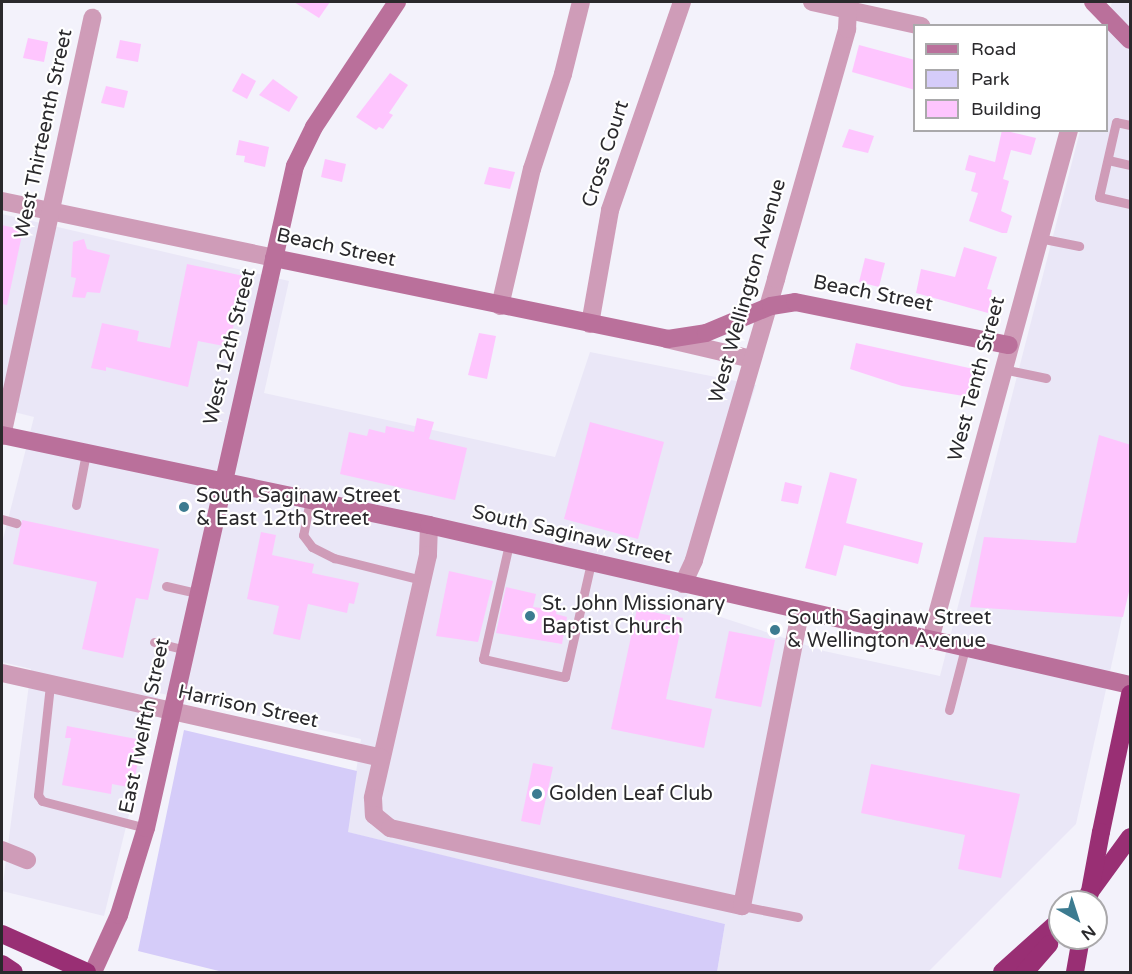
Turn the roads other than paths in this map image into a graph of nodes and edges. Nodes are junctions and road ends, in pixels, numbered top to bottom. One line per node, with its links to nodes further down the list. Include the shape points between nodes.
1 (397, 2): 19 (street, West 12th Street, via 301,150)
2 (581, 2): 20 (street, via 563,74 533,162)
3 (682, 2): 22 (street, Cross Court, via 610,210)
4 (812, 2): 6 (street)
5 (1093, 2): 9 (street)
6 (848, 9): 8 (street); 21 (street, West Wellington Avenue, via 847,28)
7 (92, 18): 16 (street, West Thirteenth Street)
8 (913, 24)
9 (1131, 40)
10 (1131, 125): 12 (lane, via 1116,122)
11 (1068, 132): 17 (street, West Tenth Street)
12 (1108, 160): 13 (lane); 15 (lane, via 1099,197)
13 (1131, 165)
14 (2, 201): 16 (street, Beach Street)
15 (1131, 204)
16 (51, 211): 19 (street, Beach Street); 28 (street, West Thirteenth Street)
17 (1039, 238): 18 (lane); 24 (street, West Tenth Street)
18 (1079, 246)
19 (274, 258): 20 (street, Beach Street); 30 (street, West 12th Street)
20 (500, 306): 22 (street, Beach Street)
21 (767, 308): 23 (street, Beach Street, via 706,333); 24 (street, Beach Street, via 805,303); 25 (street, West Wellington Avenue)
22 (590, 324): 23 (street, Beach Street)
23 (662, 338): 25 (street, Beach Street)
24 (1009, 345): 26 (street, West Tenth Street)
25 (752, 358): 39 (street, West Wellington Avenue, via 694,561)
26 (1003, 369): 27 (lane); 43 (street, West Tenth Street)
27 (1046, 378)
28 (2, 435): 29 (street, South Saginaw Street)
29 (86, 453): 30 (street, South Saginaw Street); 32 (lane)
30 (222, 482): 31 (street, South Saginaw Street); 41 (street, East Twelfth Street)
31 (310, 500): 35 (street, South Saginaw Street); 38 (lane, via 303,535 312,547 334,558)
32 (76, 505)
33 (2, 519): 34 (lane)
34 (16, 523)
35 (429, 525): 36 (street, South Saginaw Street); 38 (street)
36 (509, 544): 37 (street, South Saginaw Street); 37 (lane, via 483,659 565,676)
37 (591, 563): 39 (street, South Saginaw Street)
38 (422, 580): 53 (street)
39 (683, 584): 42 (street, South Saginaw Street)
40 (166, 586): 41 (lane)
41 (198, 593): 46 (street, East Twelfth Street)
42 (800, 612): 43 (street, South Saginaw Street); 62 (street)
43 (930, 640): 45 (street, South Saginaw Street)
44 (154, 642): 46 (lane)
45 (965, 648): 49 (street, South Saginaw Street); 51 (lane)
46 (185, 650): 52 (street, East Twelfth Street)
47 (2, 673): 48 (street, Harrison Street)
48 (50, 686): 52 (street, Harrison Street); 54 (lane, via 38,795 42,801)
49 (1131, 686)
50 (1131, 694): 60 (highway, bridge)
51 (950, 710)
52 (172, 714): 53 (street, Harrison Street); 54 (street, East Twelfth Street)
53 (381, 758): 62 (street, via 374,815 390,828)
54 (146, 828): 69 (street, East Twelfth Street, via 119,915)
55 (1131, 837): 58 (highway)
56 (2, 850): 57 (street)
57 (27, 860)
58 (1101, 877): 59 (highway); 61 (highway)
59 (1089, 890)
60 (1090, 890)
61 (1092, 890)
62 (742, 906): 63 (lane)
63 (798, 918)
64 (1048, 931): 71 (highway)
65 (2, 934): 69 (highway)
66 (1048, 945): 72 (highway)
67 (1080, 950): 73 (highway)
68 (2, 964): 70 (highway)
69 (93, 968)
70 (14, 972)
71 (1002, 972)
72 (1025, 972)
73 (1075, 972)

